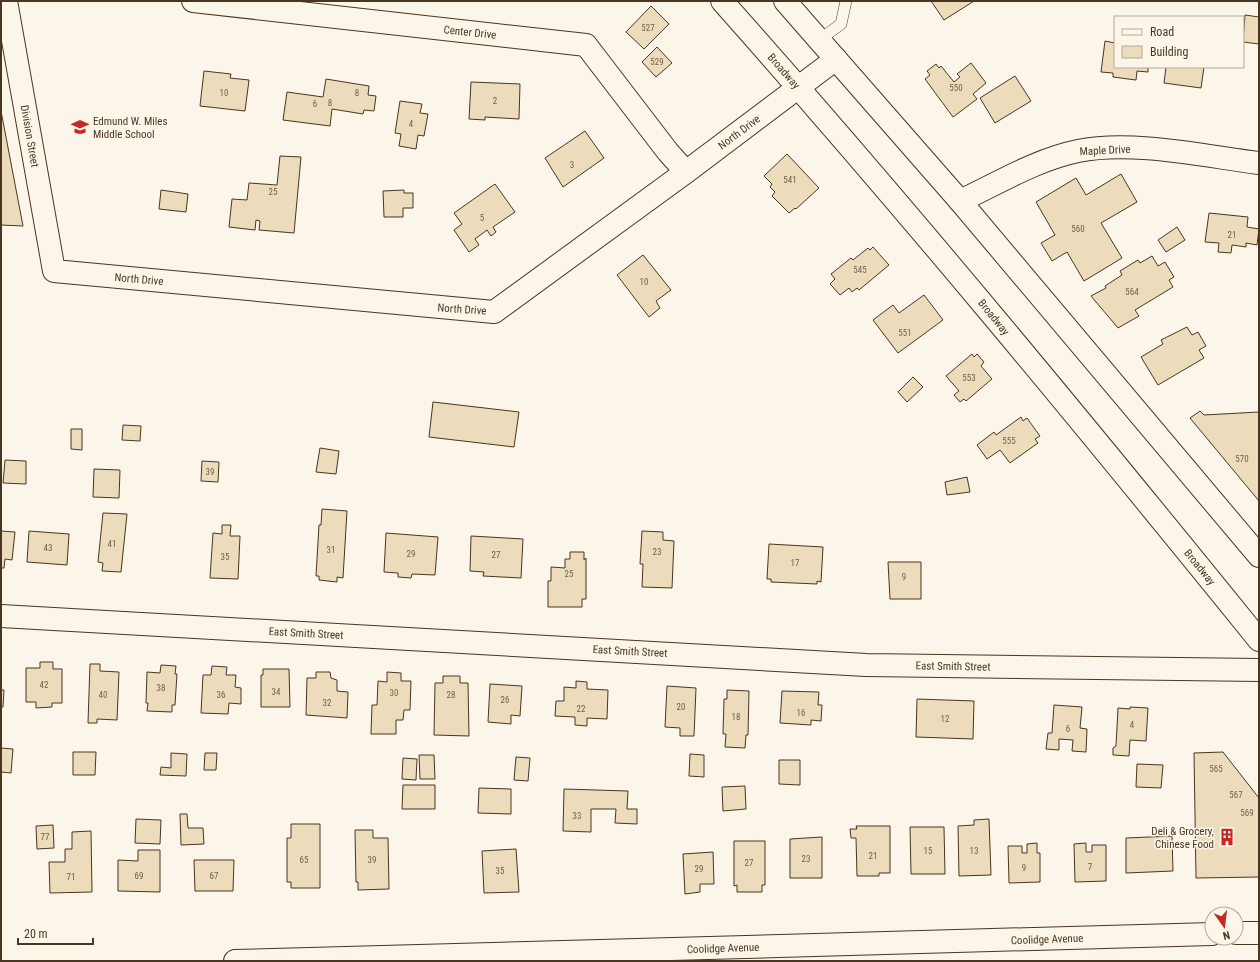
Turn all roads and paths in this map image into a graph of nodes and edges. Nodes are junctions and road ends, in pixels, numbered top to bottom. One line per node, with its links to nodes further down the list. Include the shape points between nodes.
1 (6, 1): 12 (street, Division Street)
2 (193, 1): 10 (street, Center Drive, via 586,45)
3 (722, 1): 8 (street, Broadway)
4 (785, 1): 6 (street)
5 (846, 1): 6 (lane, via 841,24)
6 (819, 40): 7 (street)
7 (836, 59): 8 (street, North Drive); 11 (street)
8 (799, 88): 10 (street, North Drive); 15 (street, Broadway, via 972,289)
9 (1259, 163): 11 (street, Maple Drive, via 1119,147 1078,151 1028,166)
10 (686, 172): 12 (street, North Drive, via 494,312)
11 (960, 201): 13 (street)
12 (54, 271)
13 (1259, 556)
14 (1, 616): 16 (street, East Smith Street, via 866,664)
15 (1259, 640)
16 (1259, 670)
17 (1244, 933): 18 (street)
18 (1259, 933)
19 (1204, 934): 20 (street, Coolidge Avenue)
20 (235, 961)

